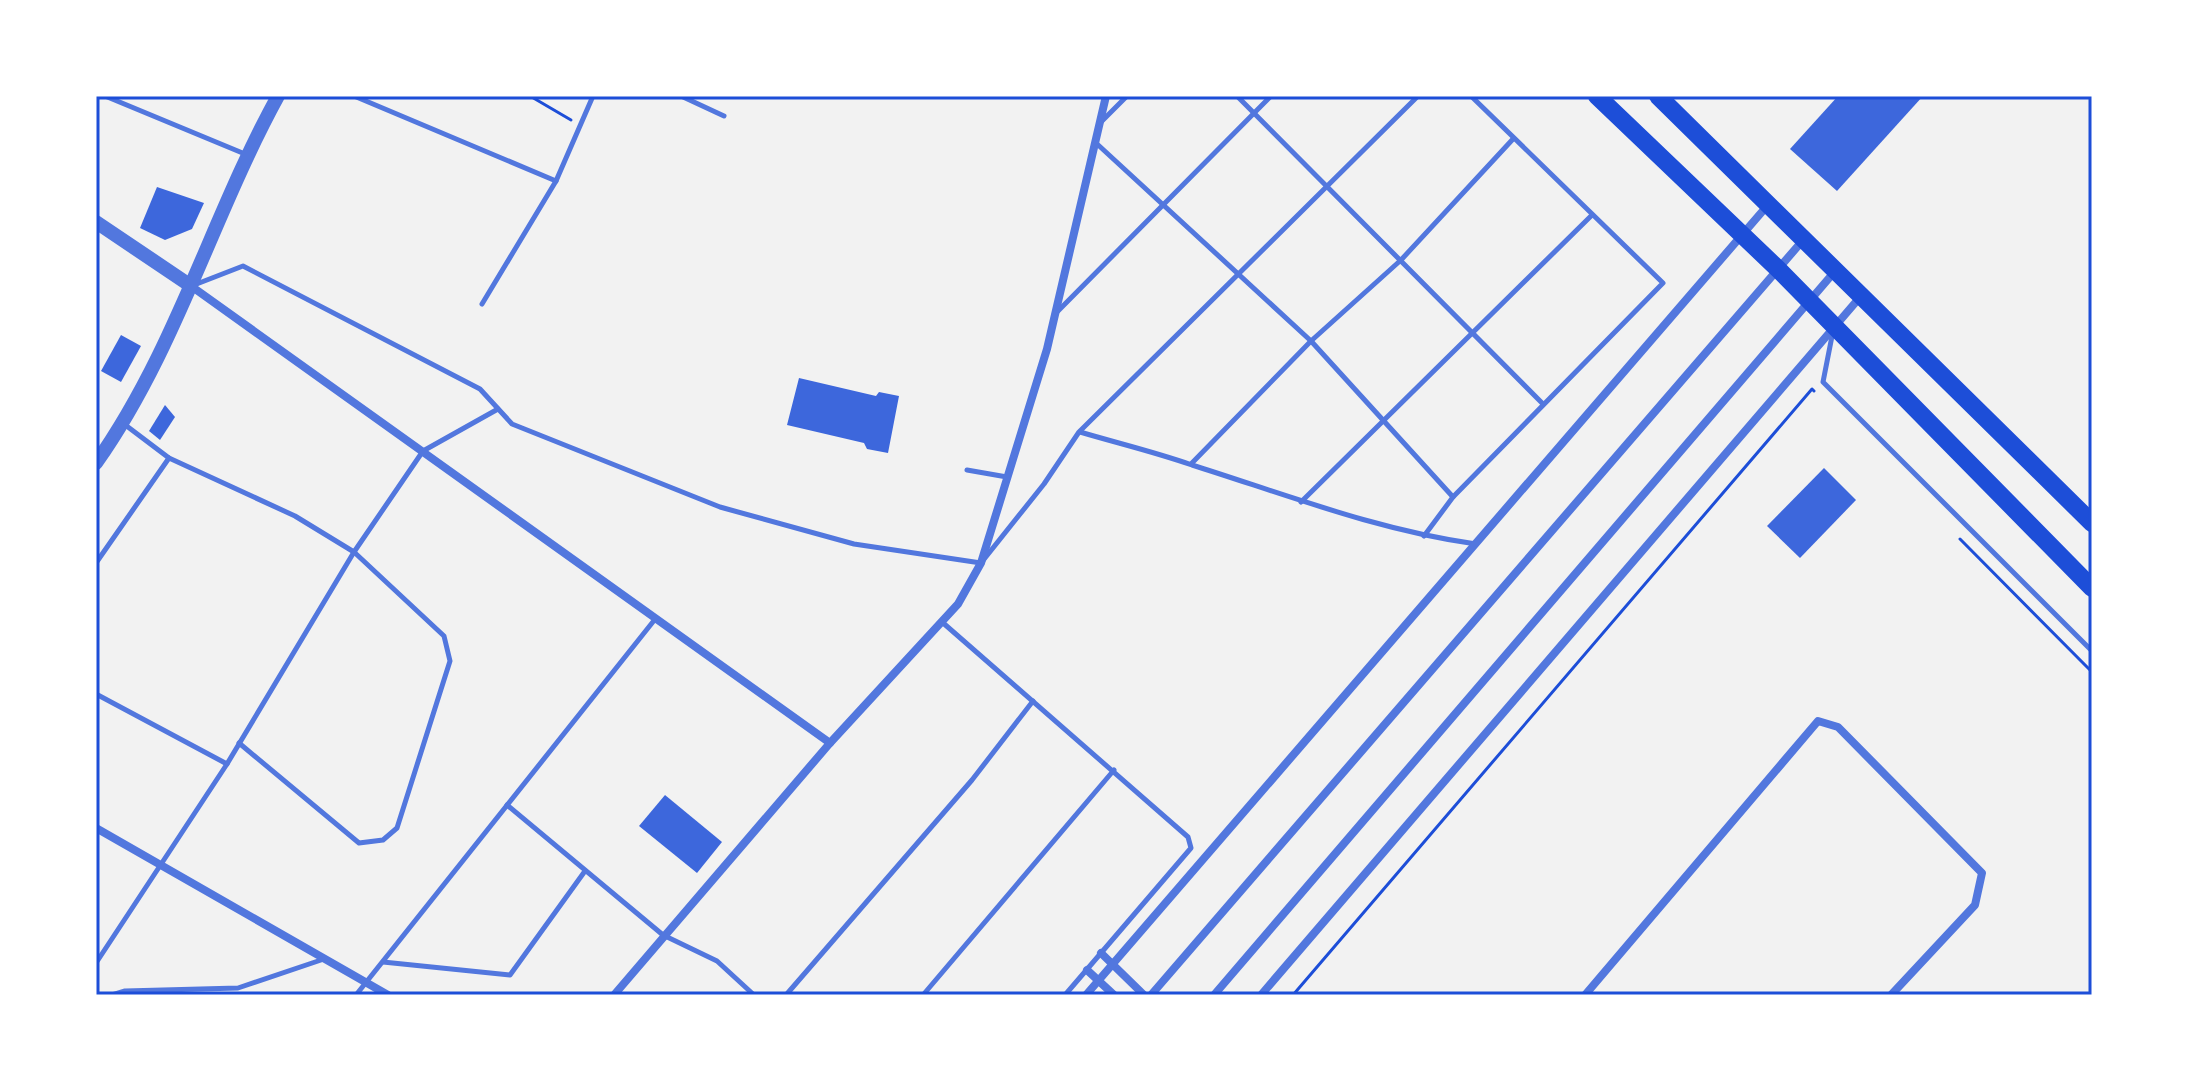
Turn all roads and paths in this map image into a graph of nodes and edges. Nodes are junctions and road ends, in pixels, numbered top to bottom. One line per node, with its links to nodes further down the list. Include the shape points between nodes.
1 (105, 96): 21 (lane)
2 (278, 96): 21 (street)
3 (354, 96): 22 (lane)
4 (530, 96): 17 (path)
5 (593, 96): 17 (lane)
6 (681, 96): 16 (lane)
7 (1106, 96): 18 (street)
8 (1127, 96): 18 (lane)
9 (1237, 96): 15 (lane)
10 (1271, 96): 15 (lane)
11 (1418, 96): 23 (lane)
12 (1471, 96): 19 (lane)
13 (1597, 96): 28 (main road)
14 (1658, 96): 25 (main road)
15 (1255, 112): 23 (lane); 24 (lane)
16 (724, 116)
17 (580, 125): 22 (lane)
18 (1097, 125): 20 (street)
19 (1513, 139): 26 (lane); 30 (lane)
20 (1094, 141): 24 (lane); 38 (street)
21 (246, 155): 34 (street)
22 (556, 181): 37 (lane)
23 (1324, 188): 30 (lane); 33 (lane)
24 (1161, 204): 33 (lane); 38 (lane)
25 (1767, 206): 28 (street); 29 (main road)
26 (1592, 215): 40 (lane); 43 (lane, via 1663,283)
27 (96, 222): 34 (street)
28 (1741, 235): 31 (main road); 58 (street)
29 (1804, 239): 31 (street); 32 (main road)
30 (1401, 260): 40 (lane); 41 (lane)
31 (1778, 269): 36 (main road); 96 (street)
32 (1836, 270): 35 (main road); 36 (street)
33 (1238, 274): 41 (lane); 47 (lane)
34 (191, 286): 44 (lane, via 243,266 480,389); 46 (street); 48 (street)
35 (1861, 296): 39 (street); 56 (main road)
36 (1809, 300): 39 (main road); 97 (street)
37 (482, 304)
38 (1054, 315): 53 (street)
39 (1834, 326): 62 (main road); 65 (lane, via 1823,382); 98 (street)
40 (1473, 331): 43 (lane); 45 (lane)
41 (1311, 341): 45 (lane); 51 (lane)
42 (1812, 389): 99 (path)
43 (1543, 404): 54 (lane)
44 (498, 409): 48 (lane); 61 (lane, via 512,424 720,507 854,544)
45 (1382, 421): 54 (lane); 55 (lane)
46 (123, 423): 49 (lane); 50 (street)
47 (1079, 432): 51 (lane); 61 (lane)
48 (423, 451): 59 (lane); 63 (street)
49 (169, 458): 59 (lane, via 295,516); 60 (lane)
50 (96, 463)
51 (1191, 464): 55 (lane)
52 (967, 470): 53 (lane)
53 (1007, 477): 61 (street)
54 (1453, 497): 57 (lane)
55 (1300, 503): 57 (lane)
56 (2092, 523)
57 (1424, 536): 58 (lane)
58 (1476, 544): 81 (street)
59 (354, 552): 68 (lane); 68 (lane, via 444,636 450,661 397,828 383,840 359,843)
60 (96, 563)
61 (981, 563): 64 (street, via 958,604)
62 (2092, 588)
63 (657, 617): 69 (street); 72 (lane)
64 (941, 621): 67 (lane); 69 (street)
65 (2092, 651)
66 (96, 694): 70 (lane)
67 (1033, 701): 71 (lane); 90 (lane, via 972,780)
68 (239, 743): 70 (lane)
69 (830, 743): 76 (street)
70 (227, 764): 74 (lane)
71 (1114, 770): 77 (lane, via 1188,837 1191,848); 91 (lane)
72 (507, 805): 75 (lane); 79 (lane)
73 (96, 828): 74 (street)
74 (161, 866): 78 (street); 80 (lane)
75 (585, 871): 76 (lane); 79 (lane, via 510,975)
76 (663, 935): 88 (street); 89 (lane, via 717,961)
77 (1101, 953): 81 (street); 82 (lane)
78 (324, 959): 84 (street); 85 (lane, via 238,988)
79 (382, 962): 84 (lane)
80 (96, 963)
81 (1112, 964): 83 (street); 95 (street)
82 (1087, 970): 83 (street); 92 (lane)
83 (1099, 980): 93 (street); 94 (street)
84 (365, 982): 86 (lane); 87 (street)
85 (112, 995)
86 (356, 995)
87 (388, 995)
88 (614, 995)
89 (754, 995)
90 (786, 995)
91 (923, 995)
92 (1065, 995)
93 (1086, 995)
94 (1114, 995)
95 (1144, 995)
96 (1151, 995)
97 (1214, 995)
98 (1261, 995)
99 (1293, 995)
100 (1585, 995): 101 (street, via 1818,721 1838,727 1982,873 1975,905)
101 (1891, 995)

